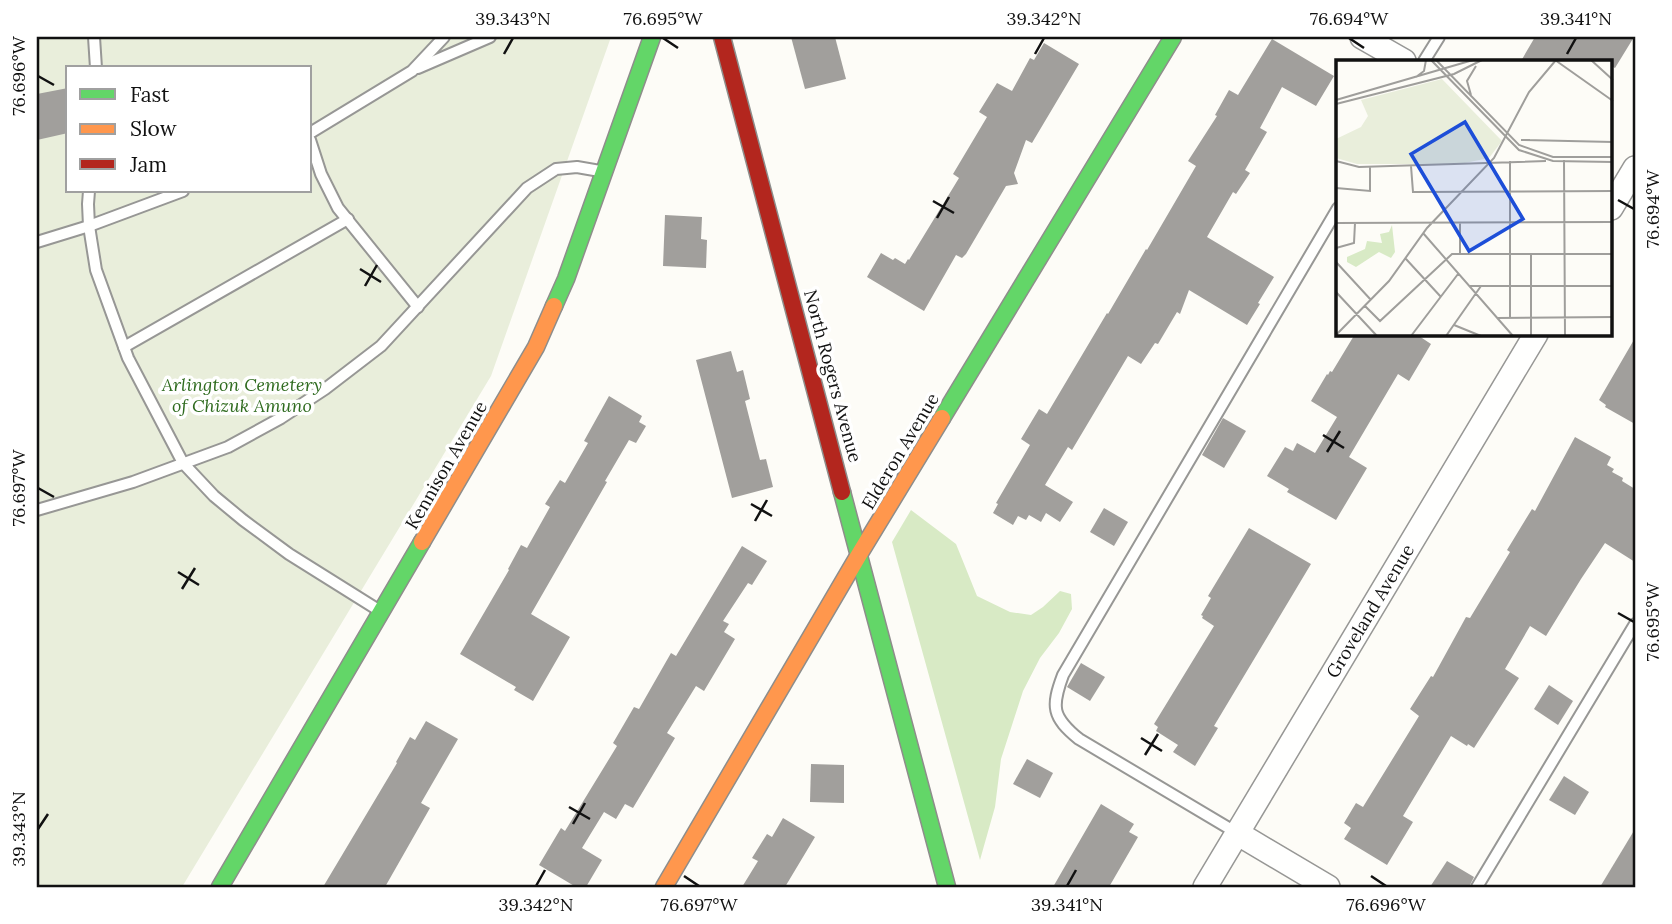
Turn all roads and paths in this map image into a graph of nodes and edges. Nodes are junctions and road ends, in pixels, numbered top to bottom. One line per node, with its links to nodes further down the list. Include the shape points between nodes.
1 (94, 37): 11 (lane)
2 (444, 37): 12 (lane)
3 (491, 37): 12 (lane)
4 (652, 37): 16 (street, Kennison Avenue)
5 (722, 37): 29 (street, North Rogers Avenue)
6 (1173, 37): 29 (street, Elderon Avenue)
7 (1362, 37): 9 (street)
8 (1439, 37): 10 (lane)
9 (1402, 60)
10 (1425, 60)
11 (96, 66)
12 (412, 71): 13 (lane)
13 (312, 132)
14 (312, 145): 21 (lane, via 321,174)
15 (1635, 168): 19 (street)
16 (603, 171): 24 (lane, via 577,166 556,169 527,188); 30 (street, Kennison Avenue, via 566,279 536,347)
17 (89, 192): 22 (lane)
18 (180, 192): 22 (lane)
19 (1619, 198)
20 (1336, 211): 32 (lane, via 1056,694 1063,726 1079,739)
21 (348, 219): 24 (lane); 26 (lane)
22 (89, 226): 23 (lane); 26 (lane, via 96,270)
23 (37, 242)
24 (418, 307): 27 (lane, via 381,346 325,389 228,447)
25 (1535, 336): 32 (street, Groveland Avenue)
26 (124, 346): 27 (lane)
27 (183, 463): 28 (lane); 30 (lane, via 243,520)
28 (37, 510)
29 (860, 553): 34 (street, Elderon Avenue); 35 (street, North Rogers Avenue)
30 (382, 612): 33 (street, Kennison Avenue)
31 (1635, 624): 38 (lane)
32 (1237, 833): 36 (street, Groveland Avenue); 37 (street)
33 (220, 887)
34 (664, 887)
35 (947, 887)
36 (1205, 887)
37 (1328, 887)
38 (1477, 887)

